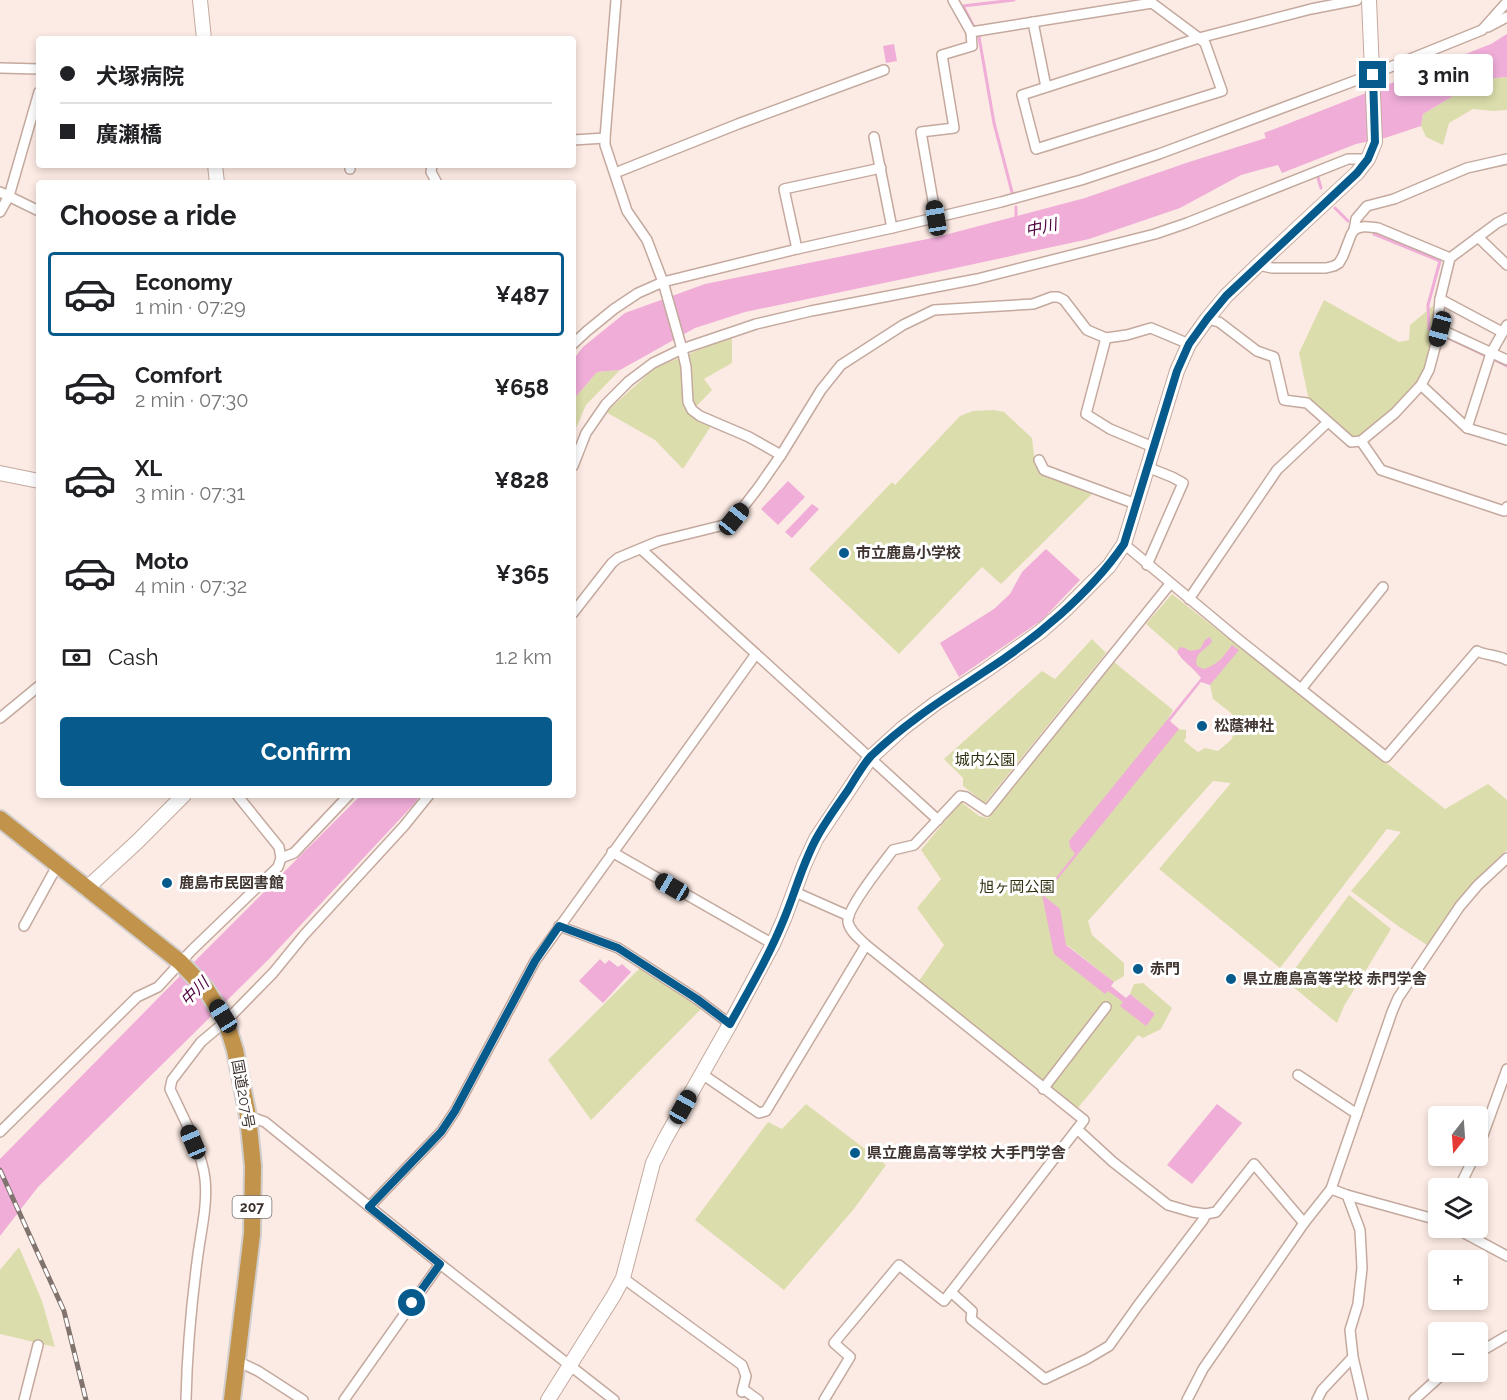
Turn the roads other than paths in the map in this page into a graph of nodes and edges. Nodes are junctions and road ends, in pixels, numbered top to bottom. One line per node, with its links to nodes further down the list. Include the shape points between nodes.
1 (200, 0): 11 (main road)
2 (616, 0): 20 (street)
3 (953, 0): 10 (street)
4 (1357, 0): 12 (street)
5 (1369, 0): 16 (main road)
6 (1507, 2): 9 (street)
7 (1507, 17): 9 (street)
8 (1033, 22): 10 (street); 12 (street, via 1152,3); 17 (street)
9 (1482, 30): 16 (street)
10 (971, 32): 29 (street, via 972,46 942,55 954,128 921,132)
11 (204, 36)
12 (1199, 38): 17 (street); 17 (street, via 1205,43 1222,91 1036,149 1022,95)
13 (0, 68): 14 (street)
14 (36, 69)
15 (884, 70): 25 (street)
16 (1373, 75): 22 (main road, via 1375,142); 29 (street, via 1081,180)
17 (1046, 87)
18 (36, 101): 26 (street)
19 (874, 137): 24 (street)
20 (605, 138): 21 (street); 25 (street)
21 (576, 140)
22 (1368, 159): 36 (main road); 46 (street, via 1348,159 1155,234 977,279 756,324)
23 (1507, 159): 32 (street, via 1467,168 1394,199 1366,206 1356,219)
24 (881, 168): 31 (street); 34 (street, via 784,189)
25 (615, 173): 38 (street, via 627,211 647,240)
26 (4, 194): 27 (street); 28 (street)
27 (36, 210)
28 (0, 212)
29 (936, 218): 31 (street)
30 (1507, 218): 33 (street)
31 (892, 228): 34 (street)
32 (1354, 230): 35 (street, via 1378,228); 36 (street, via 1344,256 1334,266)
33 (1478, 237): 35 (street); 37 (street)
34 (797, 249): 38 (street)
35 (1450, 258): 39 (street)
36 (1258, 265): 40 (main road)
37 (1507, 265)
38 (663, 282): 44 (street, via 614,309); 46 (street)
39 (1440, 299): 41 (street); 42 (street)
40 (1207, 319): 45 (main road); 50 (street, via 1219,322 1257,351 1274,357 1284,400 1307,403)
41 (1440, 329): 47 (street); 49 (street)
42 (1505, 329): 47 (street)
43 (1106, 338): 45 (street, via 1151,328); 54 (street, via 1086,414); 55 (street, via 1087,330 1058,297 1033,304 934,310 841,365 821,390)
44 (576, 341)
45 (1189, 344): 54 (main road)
46 (682, 349): 55 (street, via 692,410); 56 (street, via 653,363 606,404 586,433)
47 (1491, 353): 48 (street); 51 (street)
48 (1507, 360)
49 (1421, 385): 51 (street); 53 (street)
50 (1328, 422): 53 (street, via 1351,442); 68 (street, via 1277,470)
51 (1467, 428): 52 (street)
52 (1507, 440)
53 (1361, 441): 62 (street, via 1381,470 1504,511)
54 (1153, 447): 58 (main road)
55 (782, 455): 64 (street, via 734,519)
56 (576, 458)
57 (1039, 460): 61 (street, via 1044,470)
58 (1147, 467): 61 (main road); 65 (street, via 1183,483)
59 (0, 473): 60 (main road)
60 (36, 480)
61 (1136, 504): 63 (main road)
62 (1507, 507)
63 (1124, 544): 65 (street); 75 (main road, via 1109,566 1040,632 936,702)
64 (641, 549): 69 (street, via 612,562); 70 (street)
65 (1147, 565): 66 (street)
66 (1170, 584): 68 (street); 81 (street, via 987,812 960,796)
67 (1383, 587): 73 (street)
68 (1189, 599): 73 (street)
69 (576, 608)
70 (756, 654): 75 (street); 82 (street)
71 (1507, 660): 73 (street, via 1477,651 1386,757)
72 (36, 688): 74 (street)
73 (1300, 689)
74 (0, 718)
75 (870, 758): 81 (street); 87 (main road, via 816,839)
76 (181, 798): 86 (main road)
77 (239, 798): 83 (street, via 279,847)
78 (346, 798): 83 (street, via 294,854)
79 (426, 798): 95 (street, via 273,973)
80 (0, 819): 85 (highway, 国道207号 / 207)
81 (938, 820): 88 (street, via 915,845 893,850)
82 (612, 852): 90 (street); 91 (street)
83 (281, 858): 93 (street, via 278,867)
84 (1507, 858): 101 (street, via 1460,906 1398,998)
85 (57, 866): 86 (highway, 国道207号 / 207); 89 (street)
86 (86, 889): 93 (highway, 国道207号 / 207)
87 (795, 892): 88 (street); 91 (main road)
88 (849, 916): 92 (street, via 853,932)
89 (24, 926)
90 (559, 926): 96 (street, via 618,948); 108 (street, via 535,961 441,1132)
91 (773, 944): 96 (main road)
92 (866, 945): 98 (street, via 766,1111 759,1113); 100 (street)
93 (182, 964): 95 (highway, 国道207号 / 207, via 206,989); 105 (street, via 158,987 136,997)
94 (1106, 1007): 100 (street)
95 (224, 1018): 102 (highway, 国道207号 / 207, via 235,1050); 126 (street, via 172,1080 170,1089 201,1160 206,1193 196,1264)
96 (730, 1024): 98 (main road)
97 (1507, 1069): 103 (street)
98 (702, 1074): 115 (main road, via 653,1163)
99 (1298, 1075): 101 (street)
100 (1044, 1089): 104 (street, via 1084,1120)
101 (1357, 1114): 106 (street)
102 (248, 1116): 108 (street, via 265,1122); 121 (highway, 国道207号 / 207, via 253,1166 252,1234)
103 (1488, 1121)
104 (1077, 1129): 109 (street, via 1168,1205); 116 (street)
105 (0, 1132)
106 (1331, 1189): 107 (street); 111 (street)
107 (1347, 1195): 110 (street); 120 (street, via 1360,1230 1362,1268 1350,1330)
108 (369, 1207): 114 (street)
109 (1206, 1214): 111 (street, via 1216,1212 1254,1164); 116 (street, via 1109,1346 1045,1379 971,1319 972,1311)
110 (1428, 1217)
111 (1304, 1223): 134 (street, via 1203,1369)
112 (1473, 1238): 113 (street)
113 (1507, 1256)
114 (440, 1264): 122 (street); 129 (street)
115 (623, 1278): 122 (main road); 124 (street, via 742,1365 746,1376)
116 (951, 1292): 133 (street, via 944,1301 899,1265 834,1343 850,1356)
117 (1507, 1336): 119 (street)
118 (38, 1345): 125 (street)
119 (1488, 1347)
120 (1353, 1357): 135 (street); 136 (street)
121 (237, 1361): 127 (highway, 国道207号 / 207); 128 (street)
122 (571, 1365): 130 (main road); 131 (street)
123 (1434, 1382): 137 (street)
124 (740, 1395): 132 (street)
125 (24, 1400)
126 (186, 1400)
127 (232, 1400)
128 (303, 1400)
129 (344, 1400)
130 (548, 1400)
131 (614, 1400)
132 (758, 1400)
133 (824, 1400)
134 (1187, 1400)
135 (1317, 1400)
136 (1363, 1400)
137 (1414, 1400)

